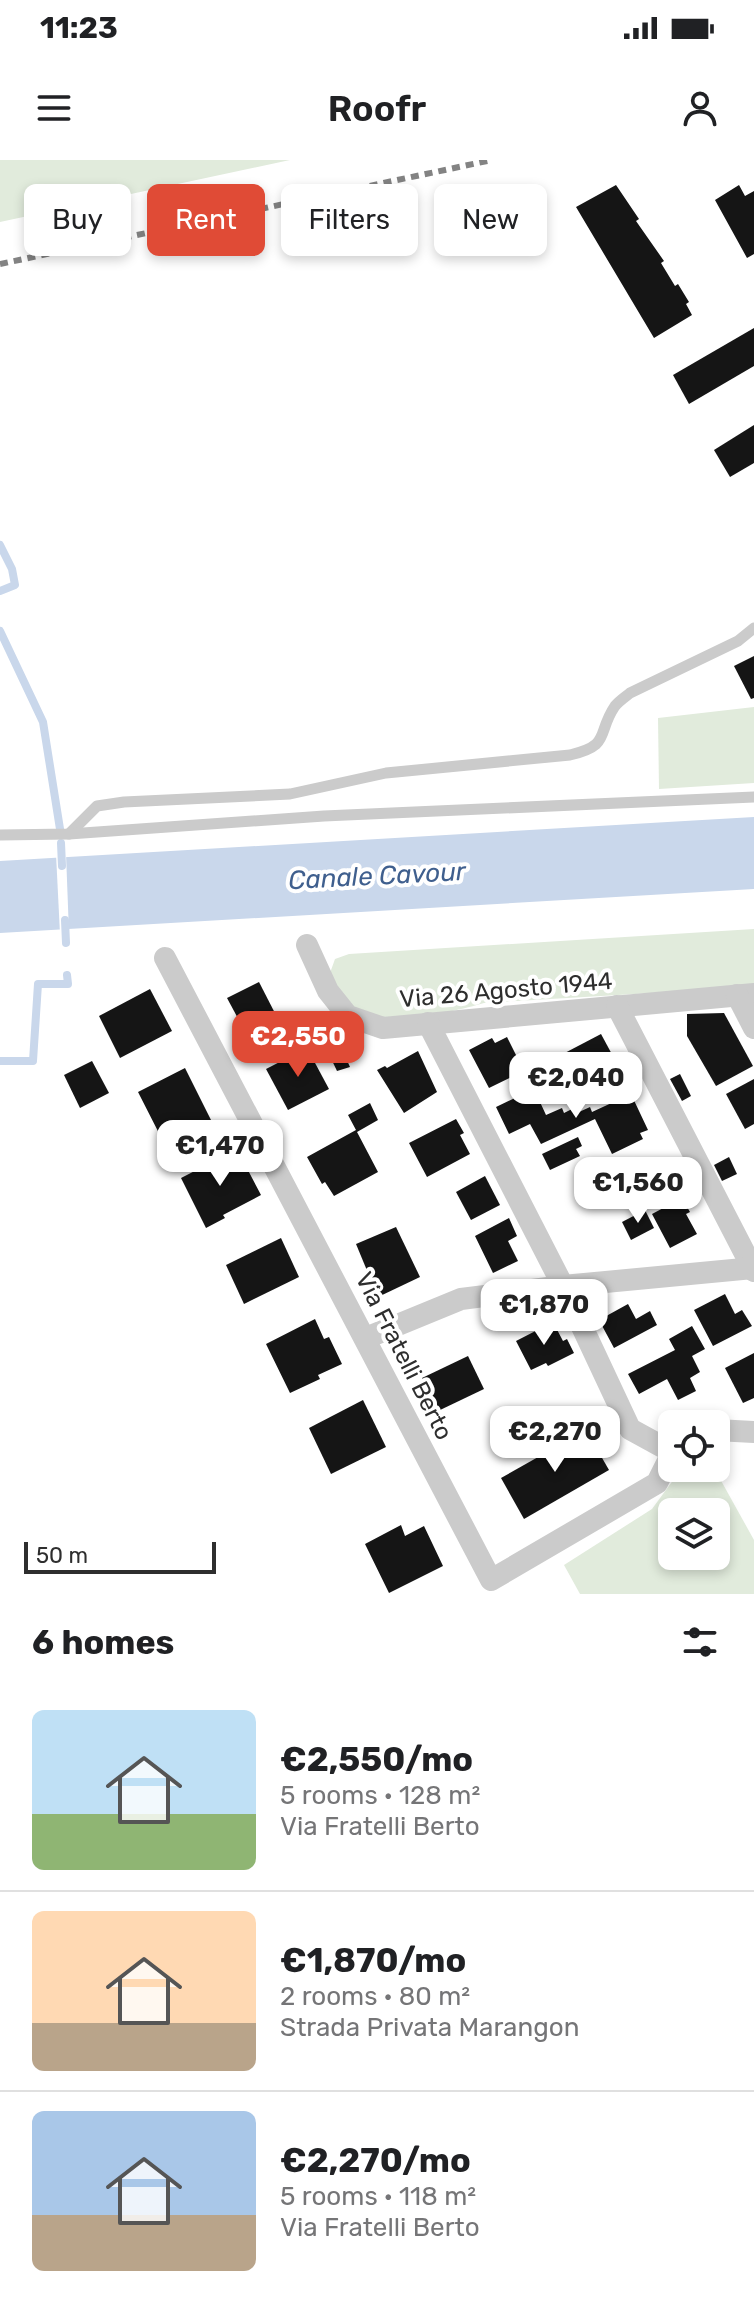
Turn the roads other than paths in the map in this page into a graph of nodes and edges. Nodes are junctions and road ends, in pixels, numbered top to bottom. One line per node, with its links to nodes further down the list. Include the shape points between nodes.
1 (754, 628): 3 (lane, via 738,641 630,693 615,706 599,743 588,750 386,773 290,794 97,806)
2 (754, 797): 3 (lane, via 324,816)
3 (69, 834): 4 (lane)
4 (0, 835)
5 (307, 945): 9 (street, Via 26 Agosto 1944, via 328,991 348,1016 383,1028)
6 (165, 958): 13 (street, Via Fratelli Berto)
7 (746, 995): 8 (street, Via 26 Agosto 1944); 10 (street)
8 (617, 1006): 9 (street, Via 26 Agosto 1944); 11 (street)
9 (428, 1023): 12 (street)
10 (754, 1028)
11 (754, 1269): 12 (street)
12 (563, 1286): 13 (street, via 461,1299); 16 (street, via 630,1429)
13 (366, 1338): 17 (street, Via Fratelli Berto, via 491,1580)
14 (730, 1431): 15 (street)
15 (754, 1432)
16 (658, 1444)
17 (658, 1481)

